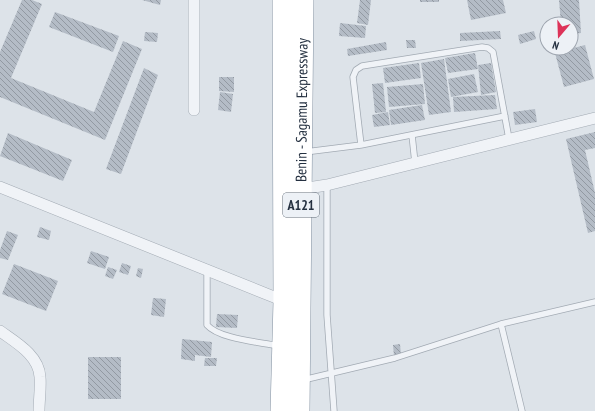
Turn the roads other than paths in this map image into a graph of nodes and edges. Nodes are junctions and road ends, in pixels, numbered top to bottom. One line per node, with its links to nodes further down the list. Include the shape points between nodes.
1 (194, 0): 4 (street)
2 (283, 0): 16 (highway, A121)
3 (303, 0): 10 (highway, Benin - Sagamu Expressway / A121)
4 (194, 110)
5 (505, 116): 7 (lane); 8 (lane); 9 (lane, via 493,52 488,48 362,66 353,76)
6 (595, 118): 8 (street)
7 (412, 135): 9 (lane); 11 (lane)
8 (510, 139): 11 (street)
9 (362, 145): 10 (lane)
10 (302, 152): 14 (highway, Benin - Sagamu Expressway / A121)
11 (415, 163): 12 (street)
12 (327, 185): 14 (street); 21 (lane, via 326,298)
13 (0, 187): 15 (street)
14 (301, 189): 22 (highway, Benin - Sagamu Expressway / A121)
15 (207, 271): 16 (street); 20 (lane, via 207,325 211,330 222,335)
16 (284, 301): 20 (highway, A121)
17 (595, 302): 18 (lane)
18 (501, 324): 21 (lane, via 395,358); 27 (lane)
19 (0, 332): 23 (street, via 26,350 37,366 40,376)
20 (282, 347): 24 (highway, A121)
21 (330, 374): 22 (lane); 26 (lane)
22 (299, 382): 25 (highway, Benin - Sagamu Expressway / A121)
23 (39, 411)
24 (281, 411)
25 (299, 411)
26 (334, 411)
27 (522, 411)

